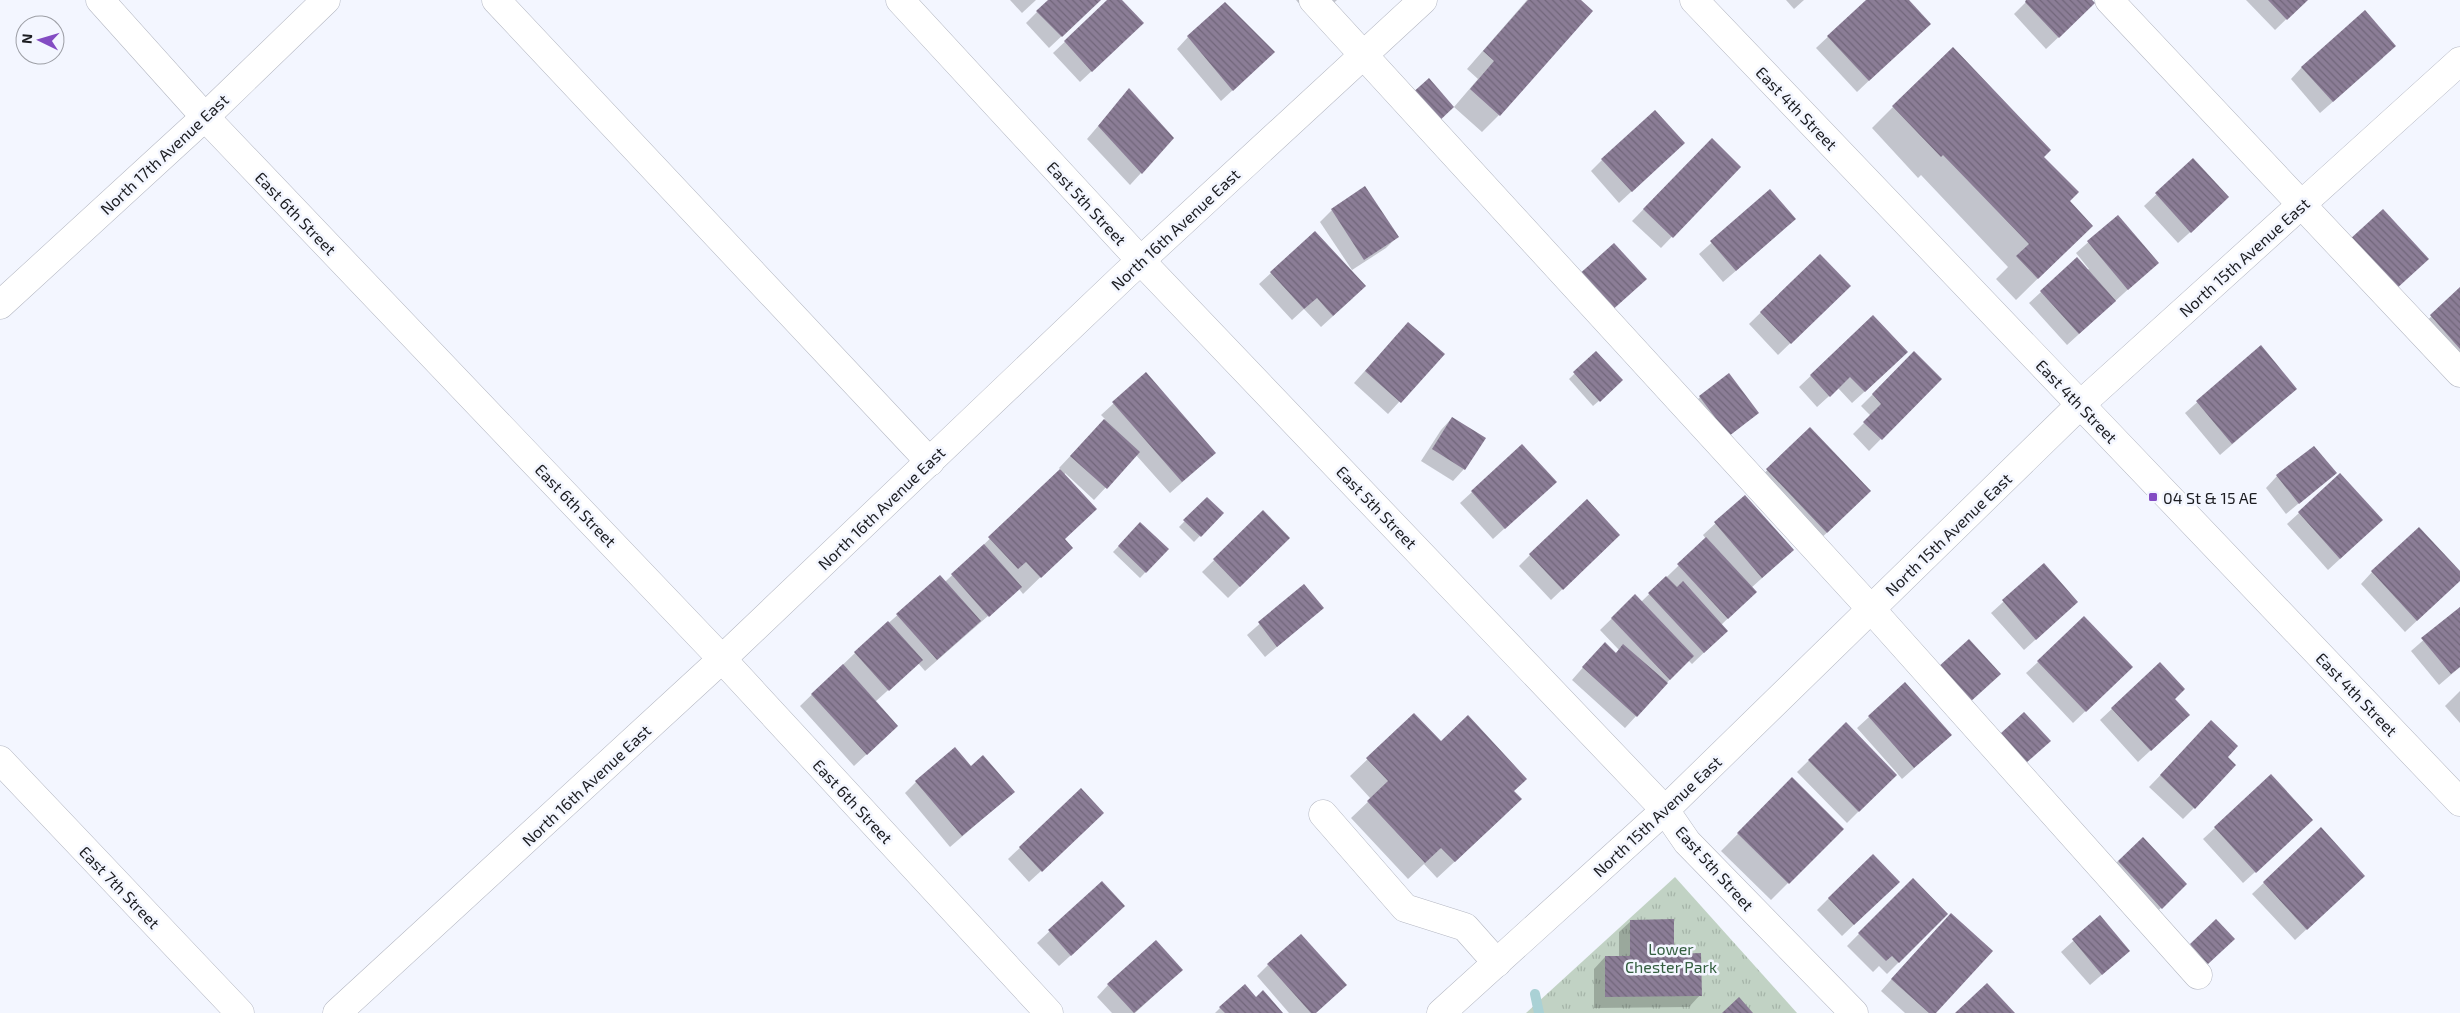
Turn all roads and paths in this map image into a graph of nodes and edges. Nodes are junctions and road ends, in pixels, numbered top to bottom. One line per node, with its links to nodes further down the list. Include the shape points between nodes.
1 (100, 0): 11 (street, East 6th Street)
2 (326, 0): 11 (street, North 17th Avenue East)
3 (496, 0): 17 (street)
4 (900, 0): 13 (street, East 5th Street)
5 (1313, 0): 9 (street)
6 (1423, 0): 9 (street, North 16th Avenue East)
7 (1694, 0): 16 (street, East 4th Street)
8 (2109, 0): 12 (street)
9 (1364, 54): 13 (street, North 16th Avenue East); 18 (street)
10 (2460, 61): 12 (street, North 15th Avenue East)
11 (205, 117): 14 (street, North 17th Avenue East); 19 (street, East 6th Street)
12 (2302, 205): 15 (street); 16 (street, North 15th Avenue East)
13 (1141, 261): 17 (street, North 16th Avenue East); 22 (street, East 5th Street)
14 (0, 305)
15 (2460, 373)
16 (2081, 404): 18 (street, North 15th Avenue East); 21 (street, East 4th Street)
17 (930, 462): 19 (street, North 16th Avenue East)
18 (1871, 609): 22 (street, North 15th Avenue East); 25 (street)
19 (722, 659): 27 (street, North 16th Avenue East); 28 (street, East 6th Street)
20 (0, 760): 26 (street, East 7th Street)
21 (2460, 802)
22 (1665, 810): 24 (street, North 15th Avenue East); 30 (street, East 5th Street, via 1687,842)
23 (1323, 814): 24 (street, via 1405,908 1465,927)
24 (1497, 963): 29 (street, North 15th Avenue East)
25 (2198, 975)
26 (240, 1013)
27 (337, 1013)
28 (1049, 1013)
29 (1441, 1013)
30 (1854, 1013)

